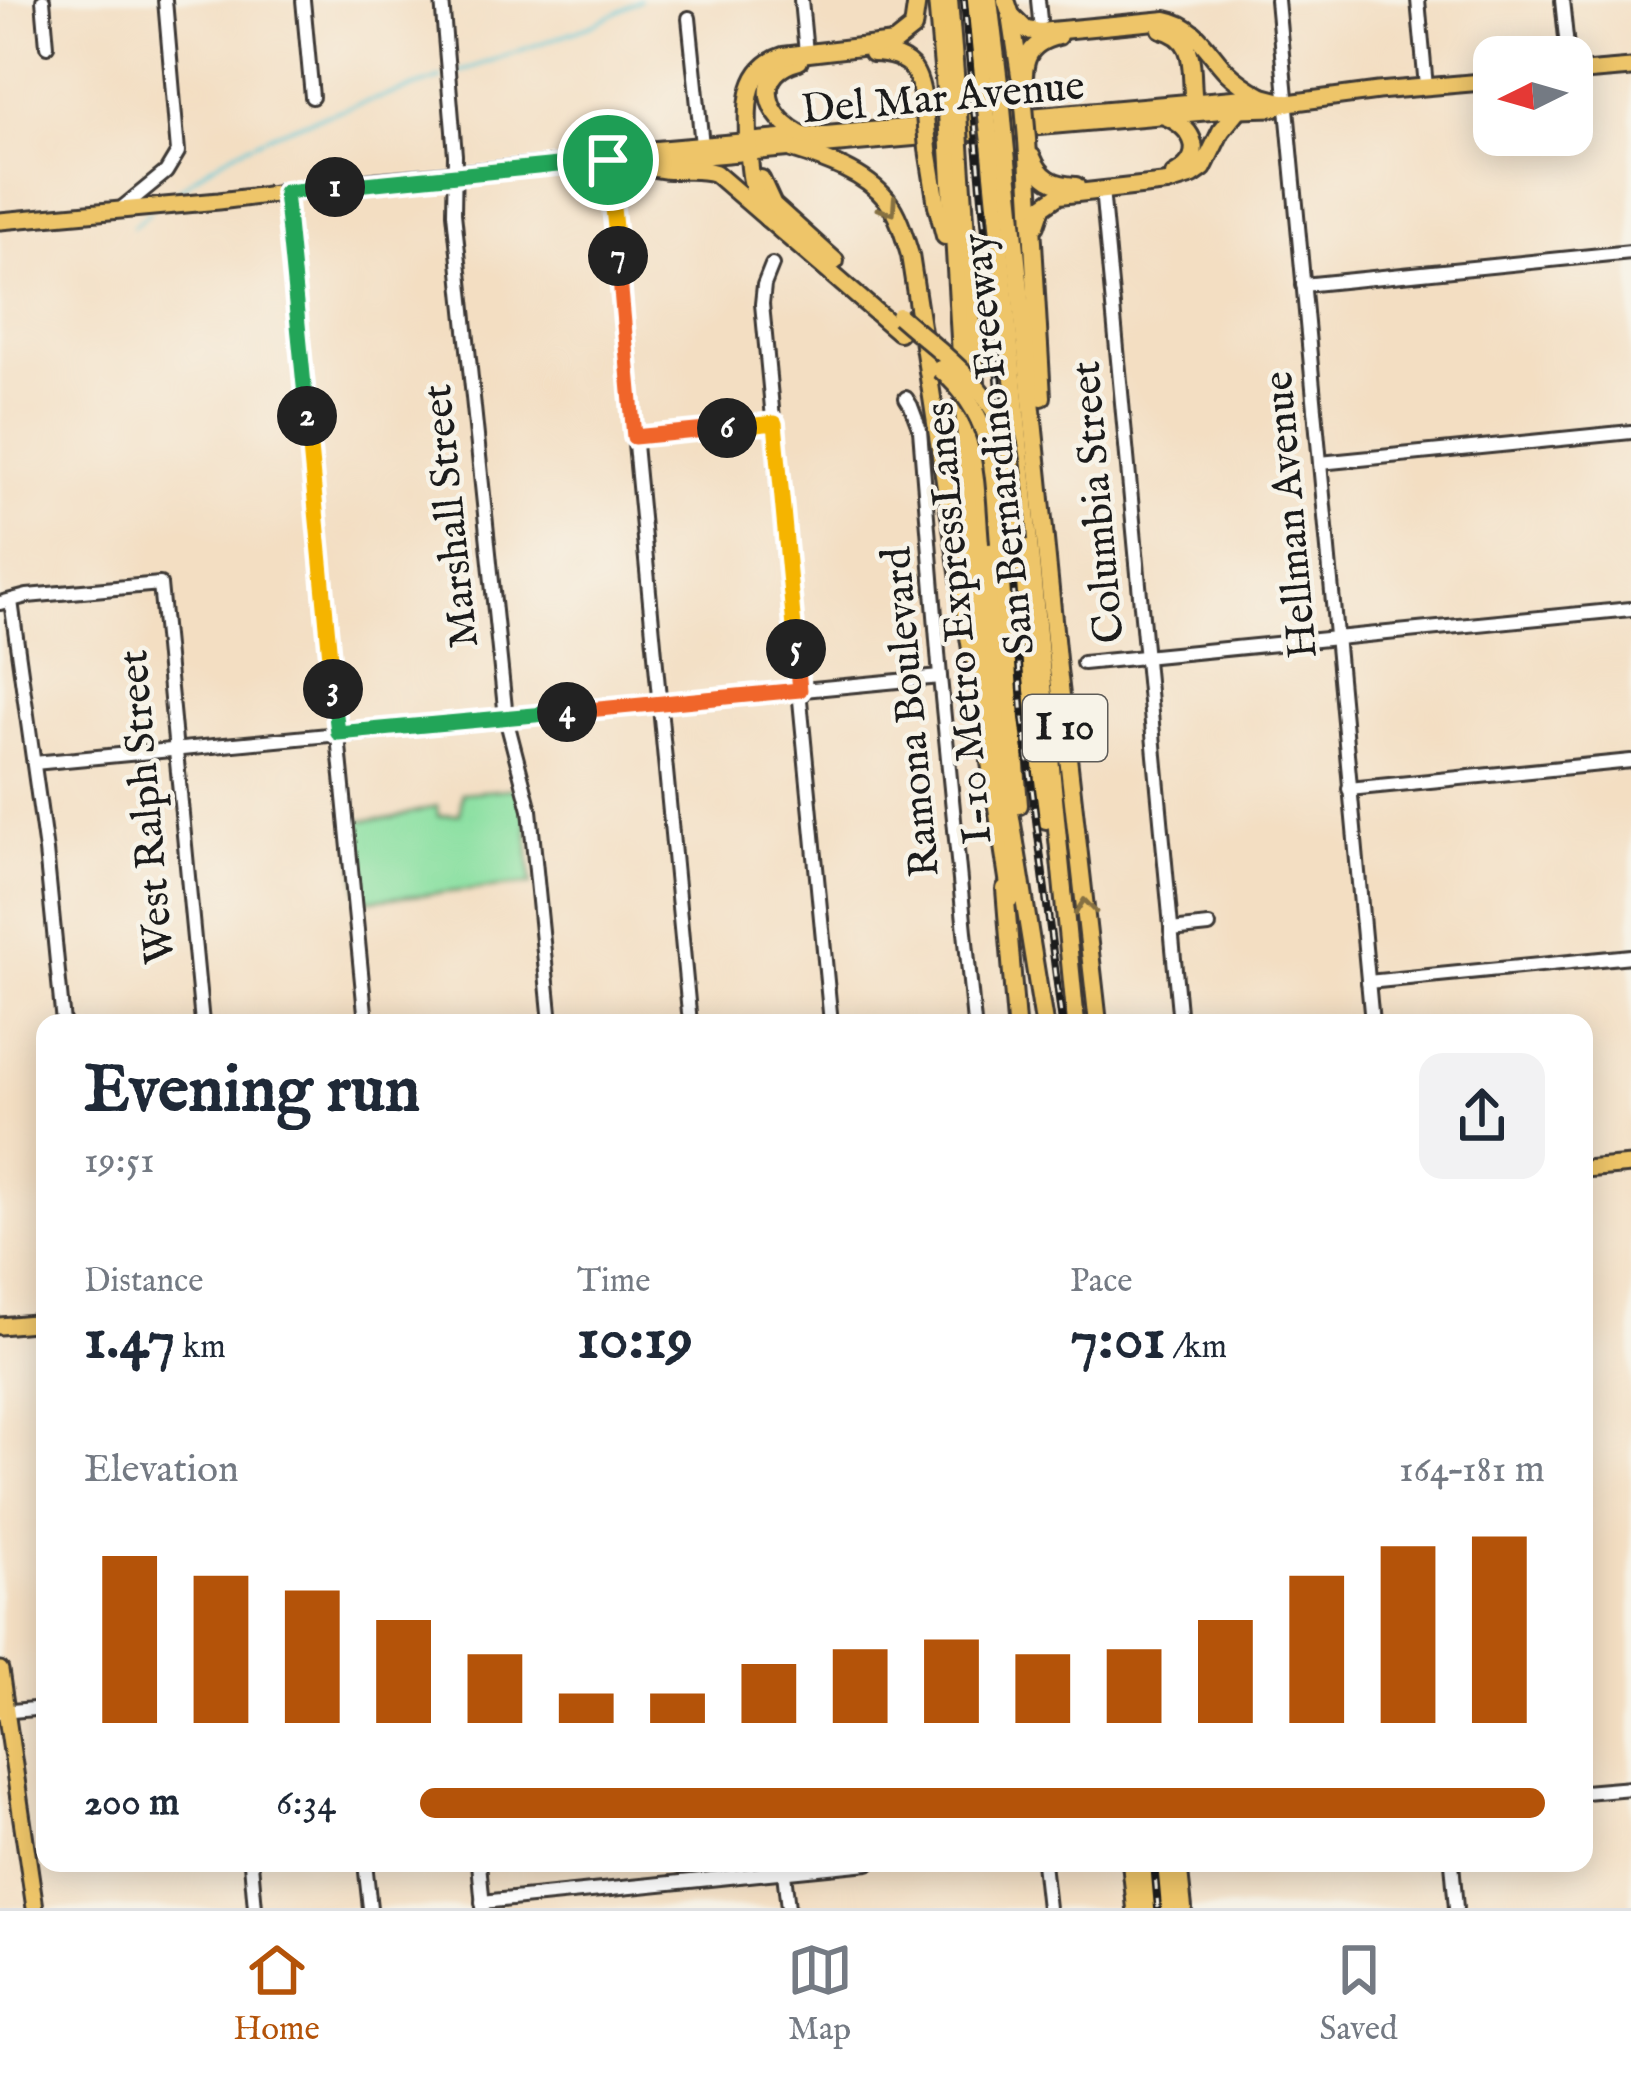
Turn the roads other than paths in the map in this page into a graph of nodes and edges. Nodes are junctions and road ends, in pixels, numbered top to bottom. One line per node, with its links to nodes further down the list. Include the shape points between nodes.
1 (43, 0): 19 (street)
2 (164, 0): 45 (street, via 178,152)
3 (303, 0): 26 (street)
4 (442, 0): 42 (street, Marshall Street)
5 (800, 0): 20 (street)
6 (917, 0): 20 (highway, via 914,28 902,39)
7 (937, 0): 32 (highway)
8 (949, 0): 32 (highway, I-10 Metro ExpressLanes)
9 (975, 0): 30 (highway)
10 (989, 0): 30 (highway, San Bernardino Freeway / I 10)
11 (1038, 0): 17 (street)
12 (1277, 0): 28 (street, Hellman Avenue)
13 (1418, 0): 24 (street)
14 (1562, 0): 18 (street)
15 (1008, 8): 25 (highway, via 1026,30 1040,32 1175,21); 29 (highway)
16 (689, 17): 37 (street)
17 (1040, 20)
18 (1566, 36)
19 (47, 46)
20 (806, 53): 39 (highway, via 774,59 758,72 748,95)
21 (1631, 68): 22 (main road)
22 (1593, 71)
23 (1473, 83): 24 (main road, Del Mar Avenue)
24 (1426, 87): 28 (main road, Del Mar Avenue)
25 (1261, 96): 27 (main road, Del Mar Avenue); 28 (main road, Del Mar Avenue)
26 (312, 97)
27 (1194, 102): 29 (highway, via 1186,43 1152,28 1040,41 1027,59); 35 (main road, Del Mar Avenue)
28 (1288, 103): 31 (main road, Del Mar Avenue); 52 (street, Hellman Avenue)
29 (1024, 106): 34 (highway, bridge)
30 (994, 108): 36 (highway, San Bernardino Freeway / I 10, bridge)
31 (1239, 109): 33 (main road, Del Mar Avenue); 43 (highway, via 1193,175)
32 (952, 112): 38 (highway, I-10 Metro ExpressLanes, bridge)
33 (1165, 116): 34 (highway, via 1187,129 1195,147 1172,176 1059,185 1042,176); 35 (main road, Del Mar Avenue)
34 (1027, 139): 48 (highway)
35 (798, 142): 39 (main road, Del Mar Avenue); 51 (highway, bridge, via 770,103 774,76 787,64 899,57 916,74); 72 (highway, one-way to 72, via 887,200 910,255)
36 (998, 142): 57 (highway, San Bernardino Freeway / I 10); 92 (highway, I-10 Metro ExpressLanes)
37 (702, 145): 39 (main road, Del Mar Avenue); 40 (main road, Del Mar Avenue)
38 (954, 147): 51 (highway, San Bernardino Freeway / I 10); 90 (highway, I-10 Metro ExpressLanes, via 1000,728)
39 (751, 148): 41 (main road, Del Mar Avenue); 46 (highway, via 752,187); 53 (highway, via 773,206)
40 (608, 160): 41 (main road, Del Mar Avenue, via 621,168); 42 (main road, Del Mar Avenue); 58 (street)
41 (649, 166): 46 (highway, via 715,173)
42 (455, 174): 44 (main road, Del Mar Avenue); 69 (street, Marshall Street)
43 (1102, 189): 48 (highway, via 1052,198); 64 (street, Columbia Street)
44 (285, 192): 45 (main road, Del Mar Avenue); 70 (street)
45 (122, 208): 47 (main road, Del Mar Avenue)
46 (767, 218): 53 (highway)
47 (0, 220)
48 (1034, 231): 57 (highway, via 1042,402)
49 (1631, 252): 52 (street)
50 (772, 265): 55 (street, via 762,304)
51 (954, 268): 72 (highway, San Bernardino Freeway / I 10)
52 (1303, 285): 59 (street, Hellman Avenue)
53 (899, 324): 60 (highway, bridge, via 982,422)
54 (905, 398): 66 (street, Ramona Boulevard, via 920,430)
55 (775, 423): 58 (street); 67 (street)
56 (1631, 432): 59 (street)
57 (1035, 434): 94 (highway, San Bernardino Freeway / I 10, one-way to 57)
58 (634, 437): 68 (street)
59 (1320, 463): 63 (street, Hellman Avenue)
60 (1008, 542): 91 (highway, via 1019,806); 93 (highway)
61 (6, 602): 71 (street, West Ralph Street, via 160,584); 74 (street)
62 (1631, 610): 63 (street)
63 (1337, 639): 64 (street); 75 (street, Hellman Avenue)
64 (1146, 658): 65 (street); 78 (street, Columbia Street)
65 (1083, 663)
66 (940, 677): 67 (street); 87 (street, Ramona Boulevard)
67 (800, 690): 68 (street); 86 (street)
68 (659, 704): 69 (street); 85 (street)
69 (506, 718): 70 (street); 84 (street, Marshall Street, via 530,810)
70 (338, 733): 71 (street); 83 (street)
71 (175, 748): 74 (street); 82 (street, West Ralph Street)
72 (988, 749): 76 (highway, San Bernardino Freeway / I 10)
73 (1631, 761): 75 (street)
74 (34, 763): 81 (street)
75 (1349, 789): 80 (street, Hellman Avenue)
76 (1003, 858): 88 (highway); 89 (highway, San Bernardino Freeway / I 10)
77 (1209, 926): 78 (street)
78 (1171, 930): 95 (street, Columbia Street)
79 (1631, 956): 80 (street)
80 (1369, 982): 96 (street, Hellman Avenue)
81 (62, 1014)
82 (201, 1014)
83 (365, 1014)
84 (549, 1014)
85 (689, 1014)
86 (830, 1014)
87 (973, 1014)
88 (1015, 1014)
89 (1032, 1014)
90 (1045, 1014)
91 (1046, 1014)
92 (1074, 1014)
93 (1074, 1014)
94 (1097, 1014)
95 (1179, 1014)
96 (1371, 1014)
97 (1631, 1165): 98 (main road)
98 (1593, 1168)
99 (36, 1323): 100 (main road)
100 (0, 1327)
101 (0, 1670): 103 (main road)
102 (36, 1709): 103 (street)
103 (3, 1712): 106 (main road)
104 (1631, 1788): 105 (street)
105 (1593, 1791)
106 (36, 1854): 119 (main road)
107 (252, 1872): 120 (street)
108 (366, 1872): 121 (street)
109 (480, 1872): 118 (street)
110 (744, 1872): 118 (street)
111 (784, 1872): 122 (street)
112 (1044, 1872): 123 (street)
113 (1132, 1872): 124 (highway)
114 (1144, 1872): 125 (highway)
115 (1165, 1872): 126 (highway)
116 (1179, 1872): 127 (highway)
117 (1453, 1872): 128 (street)
118 (483, 1905)
119 (35, 1908)
120 (256, 1908)
121 (370, 1908)
122 (788, 1908)
123 (1048, 1908)
124 (1136, 1908)
125 (1148, 1908)
126 (1168, 1908)
127 (1183, 1908)
128 (1456, 1908)

